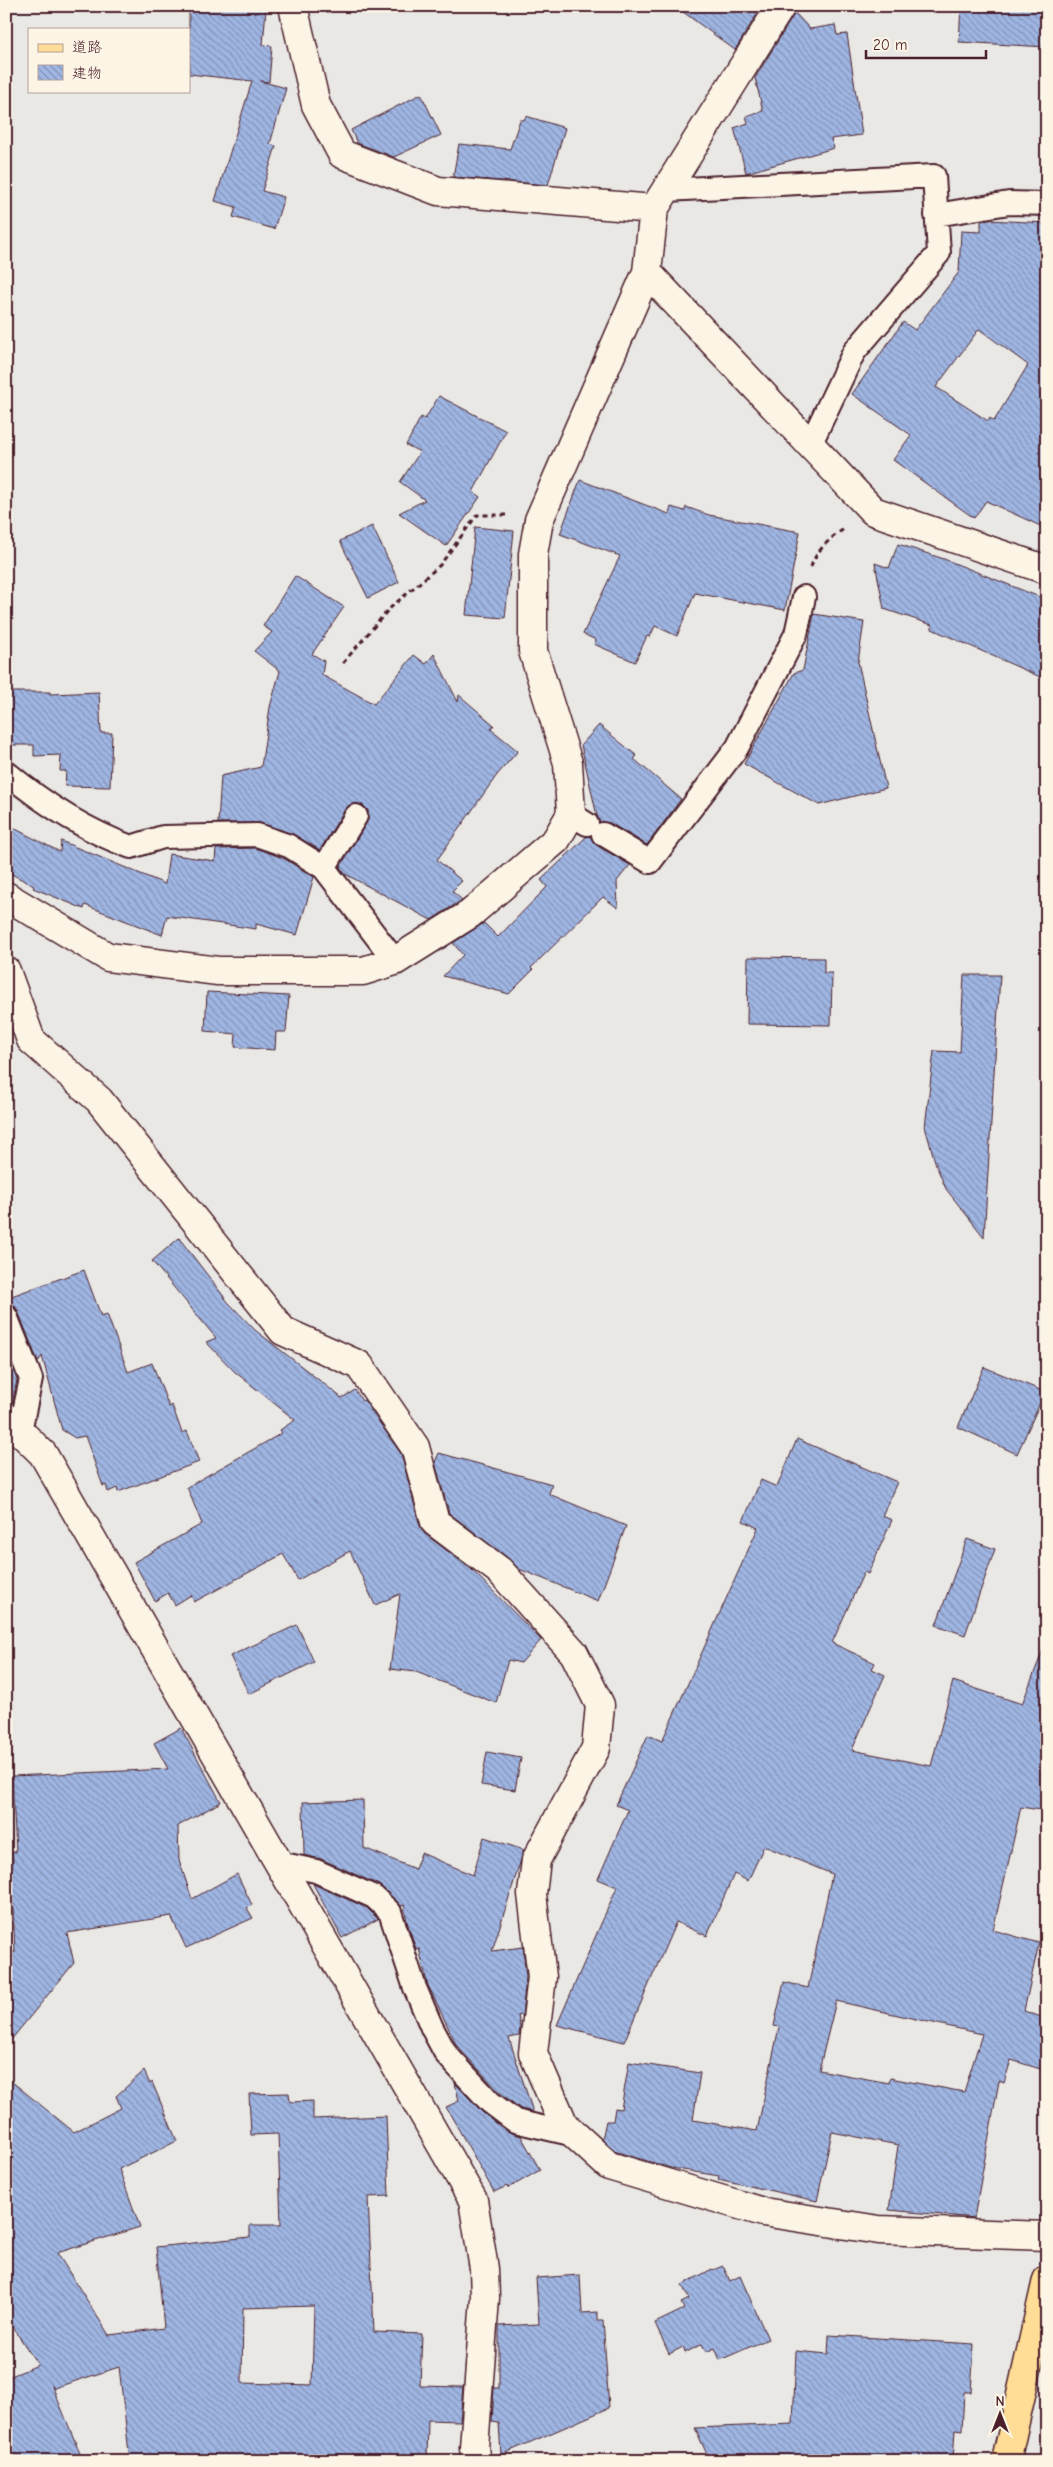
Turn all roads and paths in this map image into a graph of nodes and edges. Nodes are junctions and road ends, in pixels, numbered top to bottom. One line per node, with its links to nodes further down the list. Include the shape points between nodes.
1 (293, 6): 3 (street, via 316,105 342,154 438,191)
2 (781, 6): 3 (street)
3 (660, 200): 5 (lane, via 934,176); 6 (street)
4 (1047, 204): 5 (lane, via 1009,204)
5 (936, 215): 7 (lane, via 939,253 854,352)
6 (647, 272): 7 (street); 15 (street, via 539,520 533,554 533,651)
7 (810, 445): 8 (street)
8 (873, 511): 10 (street); 11 (path, via 832,536 813,561)
9 (477, 514): 12 (path, via 440,565 389,609)
10 (1047, 570)
11 (804, 597): 15 (lane, via 796,634 737,748 650,862)
12 (343, 663)
13 (6, 772): 16 (lane, via 73,821 131,847 163,837 257,835 289,846)
14 (356, 816): 16 (lane)
15 (587, 824): 18 (street, via 556,840 470,914)
16 (324, 868): 18 (lane)
17 (6, 896): 18 (street, via 108,957 218,971 363,971)
18 (395, 961)
19 (6, 971): 23 (street, via 31,1040 99,1100 283,1331 360,1365 415,1447 434,1522 500,1572 574,1653 600,1705 596,1748 536,1860 532,1894 542,1977 533,2053 564,2125)
20 (6, 1316): 21 (lane, via 31,1379)
21 (13, 1424): 22 (street, via 43,1454)
22 (278, 1863): 23 (lane, via 316,1871 374,1897 390,1912 415,1988 446,2054 490,2102 516,2121); 26 (street, via 473,2200 484,2269 485,2298 474,2448)
23 (575, 2135): 24 (street, via 609,2166 763,2212 879,2230)
24 (1047, 2236)
25 (1045, 2292): 27 (main road)
26 (476, 2461)
27 (1006, 2461)

